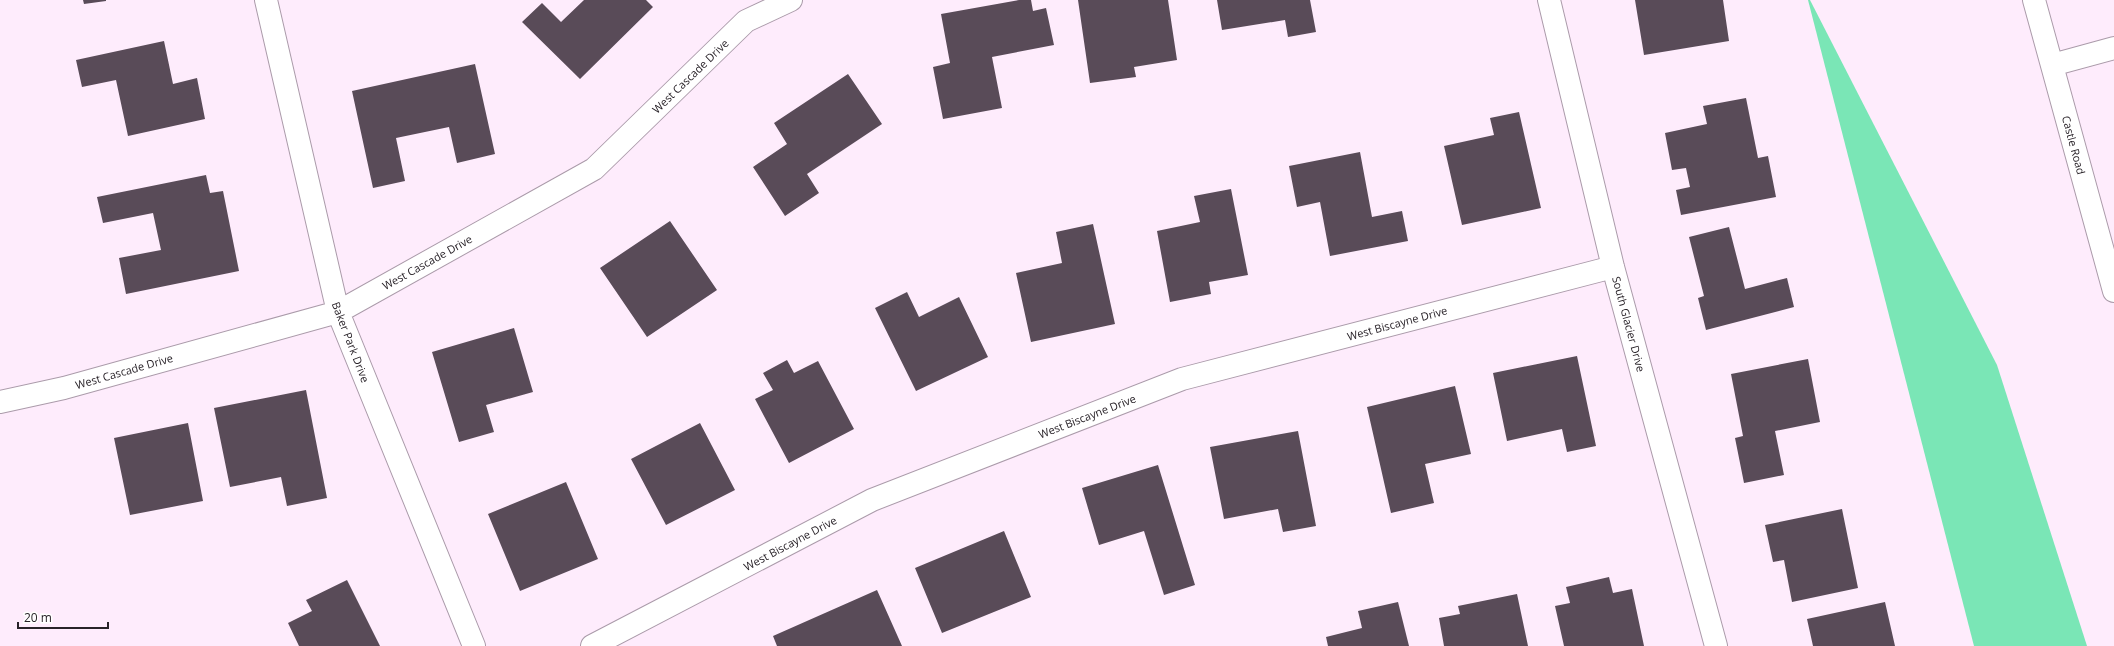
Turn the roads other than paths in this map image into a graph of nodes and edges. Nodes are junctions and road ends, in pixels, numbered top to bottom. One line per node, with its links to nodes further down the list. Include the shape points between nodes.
1 (266, 0): 9 (street, Baker Park Drive)
2 (791, 0): 9 (street, West Cascade Drive, via 746,21 594,169)
3 (1549, 0): 7 (street, South Glacier Drive)
4 (2034, 0): 6 (street, Castle Road)
5 (2114, 48): 6 (street)
6 (2052, 65): 8 (street, Castle Road)
7 (1613, 268): 12 (street, West Biscayne Drive, via 1182,379 872,500); 13 (street, South Glacier Drive)
8 (2114, 291)
9 (338, 312): 10 (street, West Cascade Drive, via 64,388); 11 (street, Baker Park Drive)
10 (0, 402)
11 (474, 646)
12 (592, 646)
13 (1716, 646)

